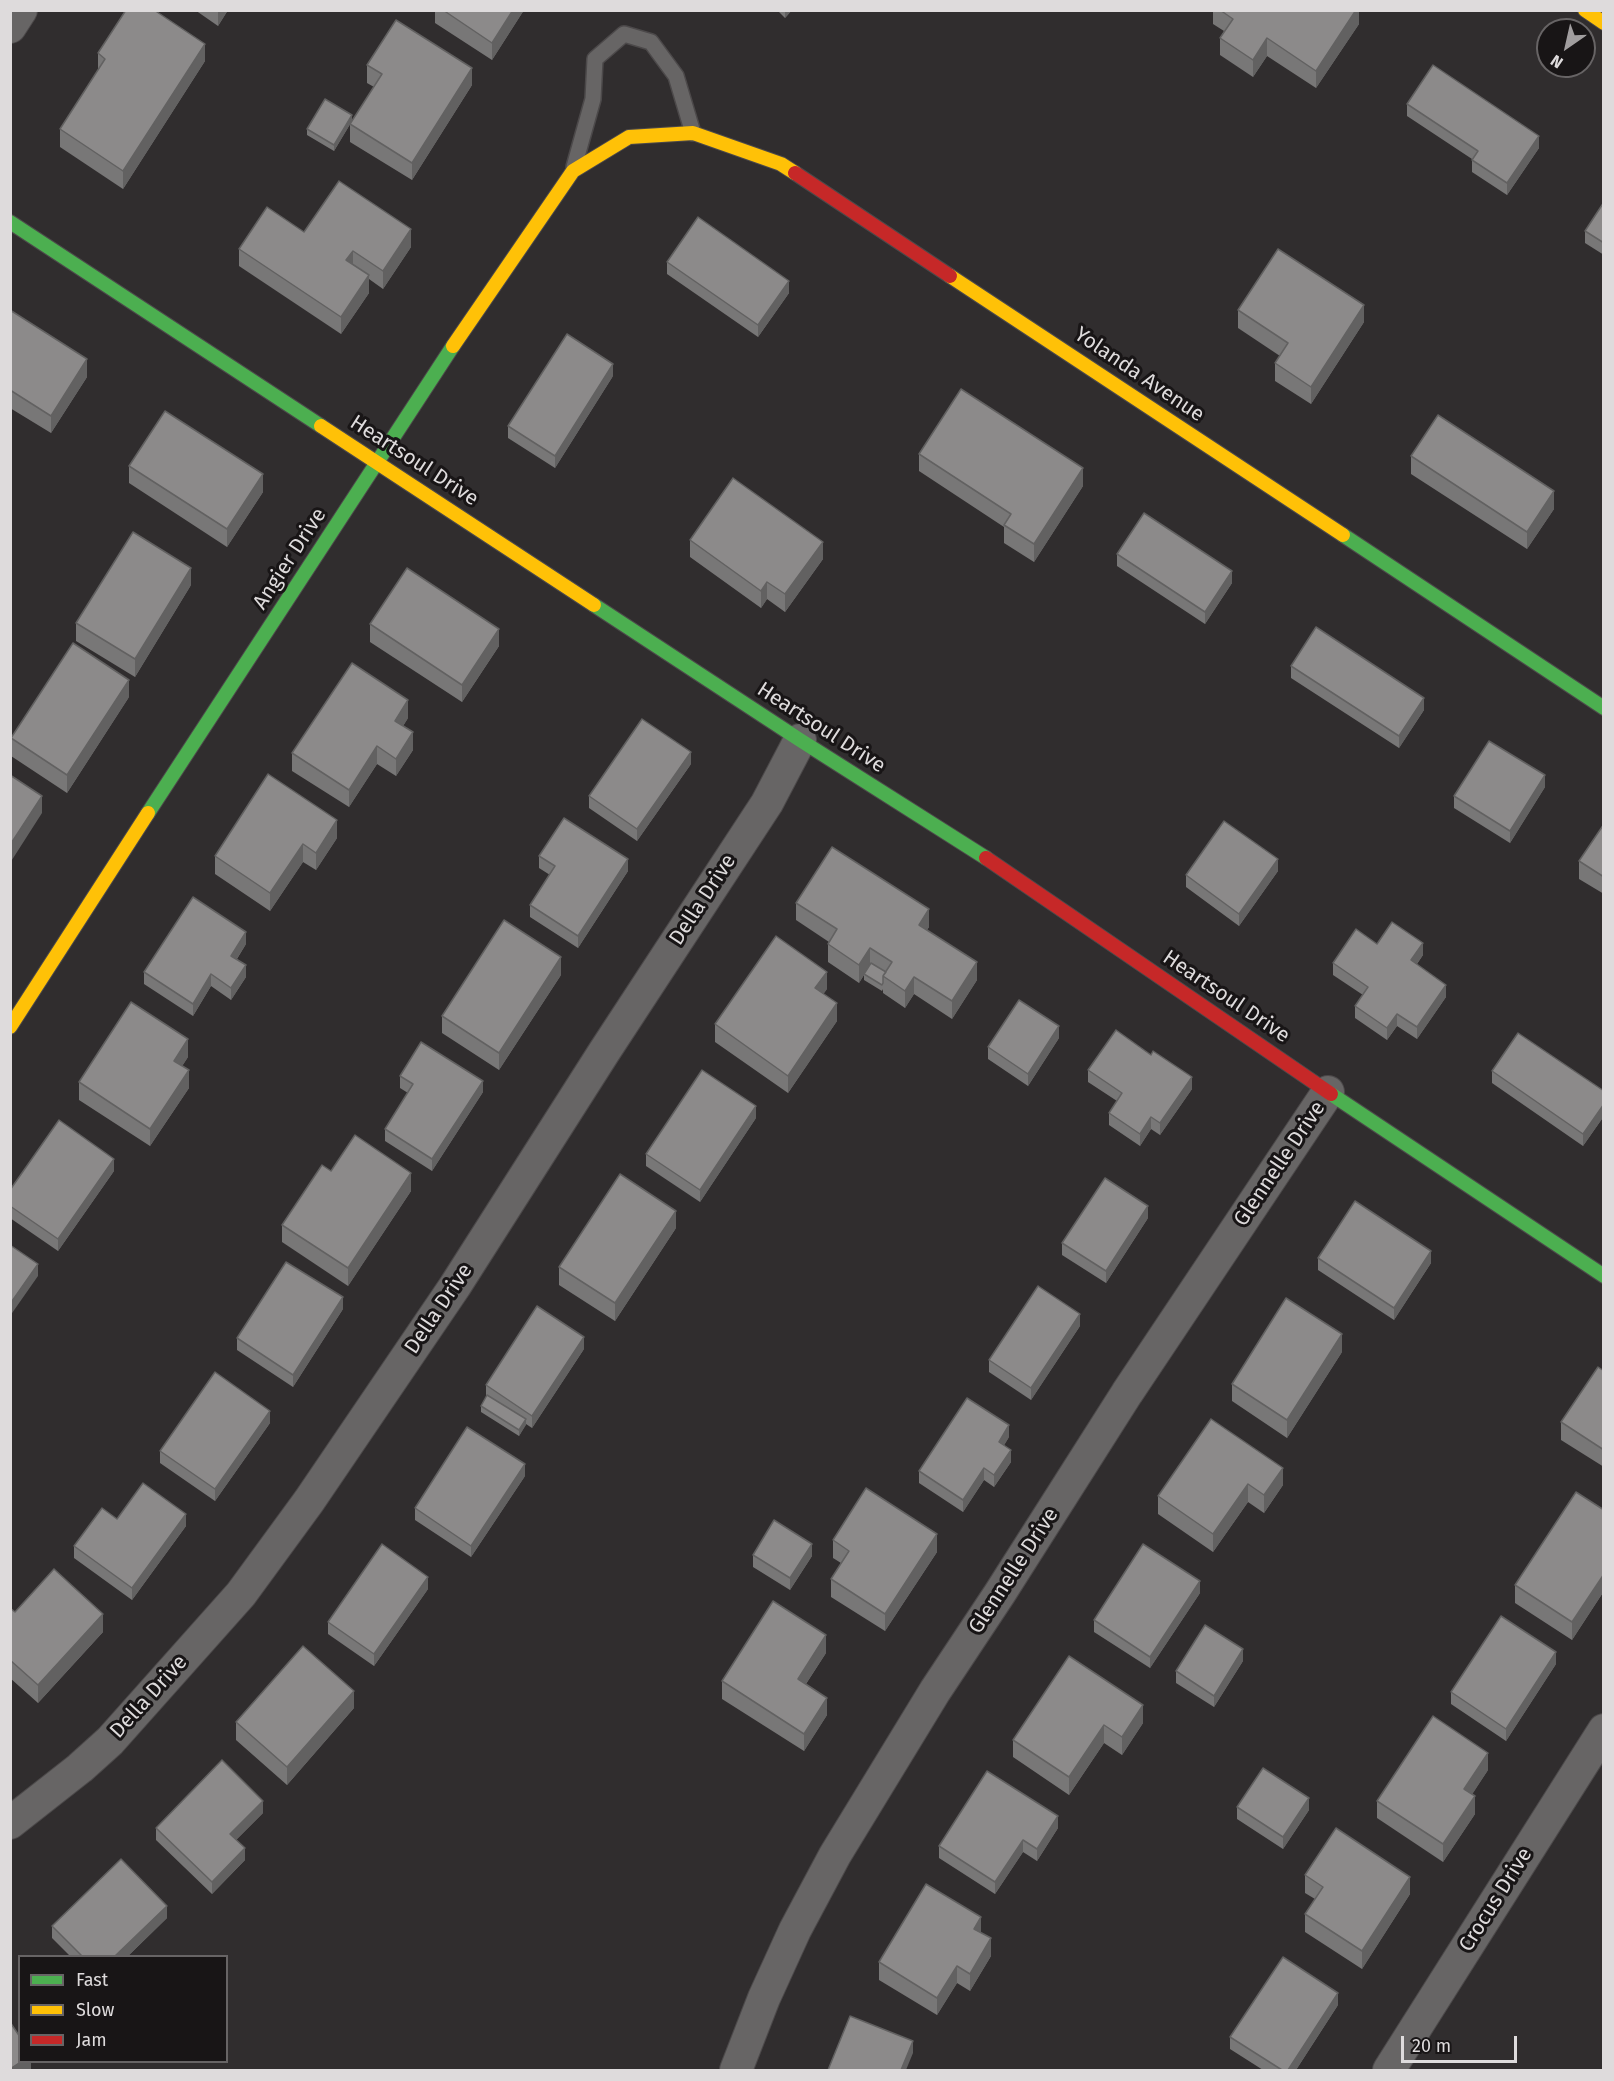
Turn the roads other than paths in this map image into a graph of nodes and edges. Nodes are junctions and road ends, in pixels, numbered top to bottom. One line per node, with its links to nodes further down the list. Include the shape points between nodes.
1 (21, 10): 4 (street)
2 (1584, 10): 3 (street)
3 (1604, 23)
4 (10, 27)
5 (693, 133): 6 (street, Yolanda Avenue); 7 (lane, via 676,76 651,42 624,34 595,59 593,99); 10 (street, Yolanda Avenue, via 781,164)
6 (629, 137): 7 (street, Angier Drive)
7 (573, 171): 9 (street, Angier Drive)
8 (10, 222): 9 (street, Heartsoul Drive)
9 (378, 463): 11 (street, Heartsoul Drive); 12 (street, Angier Drive)
10 (1604, 708)
11 (800, 740): 13 (street, Heartsoul Drive, via 977,852); 16 (street, Della Drive, via 767,803 455,1286 248,1585 110,1741)
12 (10, 1027)
13 (1328, 1092): 14 (street, Heartsoul Drive); 17 (street, Glennelle Drive, via 1127,1393 935,1691 835,1855 795,1930)
14 (1604, 1276)
15 (1604, 1730): 18 (street, Crocus Drive)
16 (10, 1823)
17 (736, 2070)
18 (1389, 2070)

